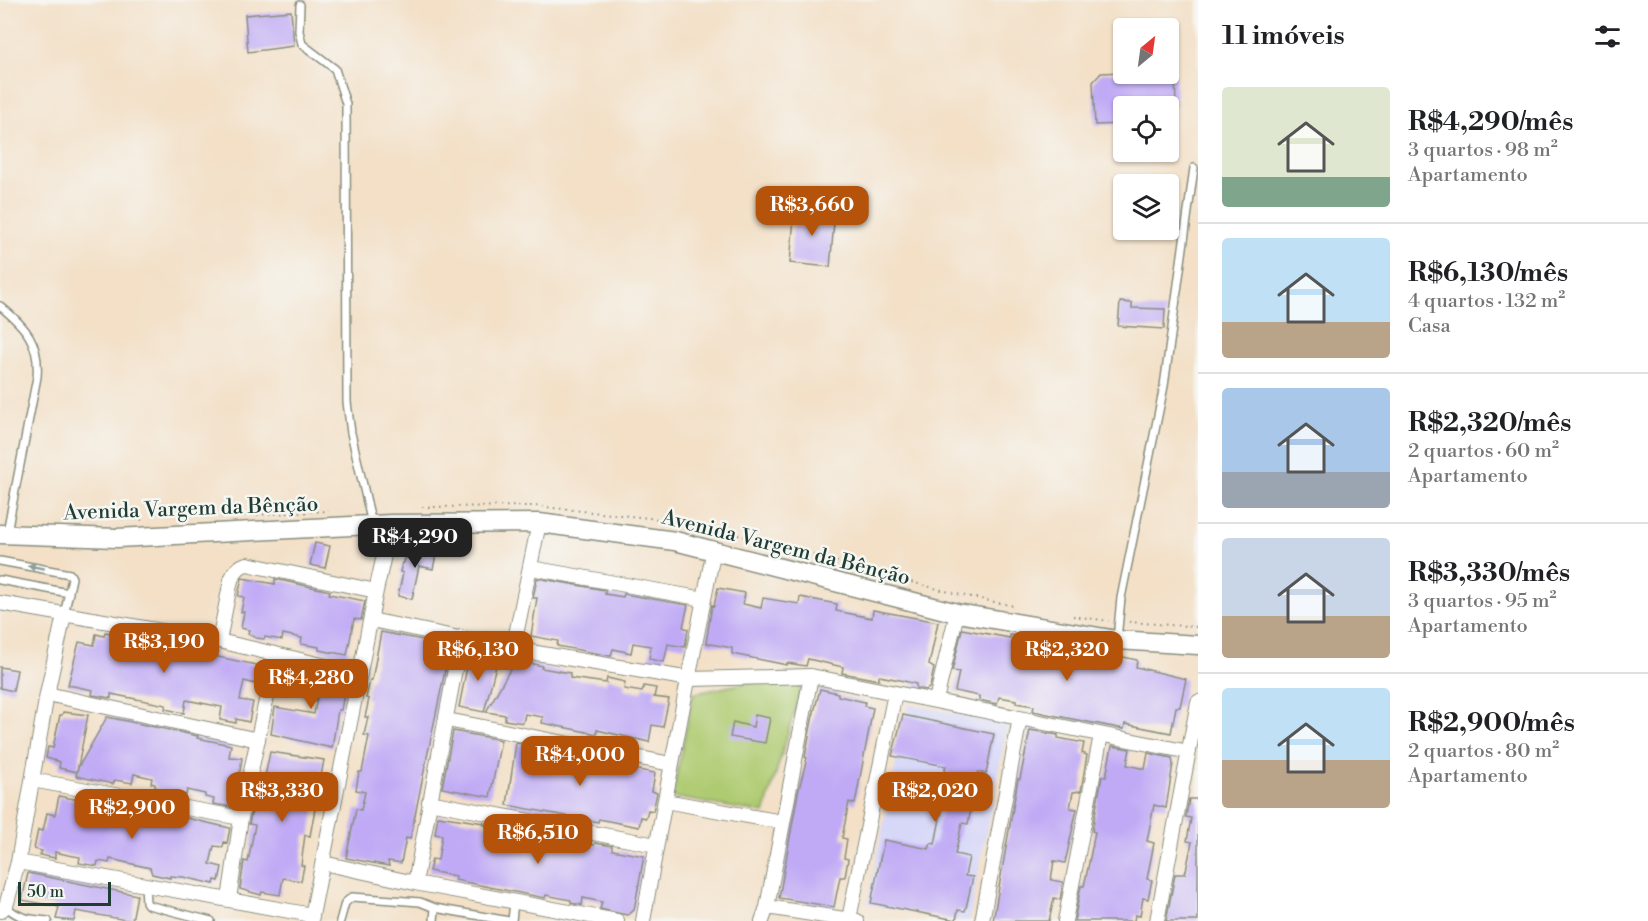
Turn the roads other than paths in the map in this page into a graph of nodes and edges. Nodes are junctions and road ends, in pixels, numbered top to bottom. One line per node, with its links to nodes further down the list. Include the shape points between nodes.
1 (300, 5): 6 (lane, via 302,44 335,69 346,104 347,402)
2 (1194, 168): 20 (lane, via 1164,386 1121,598)
3 (0, 306): 7 (lane, via 34,343 38,359)
4 (539, 523): 5 (street, Avenida Vargem da Bênção); 8 (street, Avenida Vargem da Bênção); 10 (street)
5 (391, 524): 6 (street, Avenida Vargem da Bênção); 12 (street)
6 (372, 525): 7 (street, Avenida Vargem da Bênção, via 117,538)
7 (3, 534)
8 (714, 549): 14 (street); 16 (street, Avenida Vargem da Bênção)
9 (0, 561): 13 (lane, one-way to 9, via 72,576 68,573)
10 (531, 568): 14 (street); 23 (street)
11 (0, 580): 13 (lane)
12 (376, 591): 18 (street); 21 (street, via 241,565 231,580)
13 (69, 593): 17 (lane)
14 (704, 599): 27 (street)
15 (0, 603): 17 (street)
16 (957, 613): 20 (street, Avenida Vargem da Bênção); 30 (street)
17 (64, 615): 21 (street); 29 (street)
18 (371, 620): 19 (street); 25 (street)
19 (462, 638): 23 (street); 33 (street)
20 (1117, 640): 22 (street, Avenida Vargem da Bênção)
21 (219, 641): 24 (street)
22 (1198, 645)
23 (513, 649): 27 (street)
24 (276, 654): 25 (street); 35 (street)
25 (360, 674): 45 (street)
26 (810, 676): 27 (street); 28 (street); 42 (street)
27 (690, 679): 37 (street)
28 (895, 693): 30 (street); 54 (street)
29 (47, 694): 35 (street); 38 (street)
30 (936, 700): 32 (street)
31 (1198, 702): 36 (street)
32 (1020, 718): 34 (street); 63 (street)
33 (447, 720): 37 (street); 40 (street)
34 (1101, 735): 36 (street); 64 (street)
35 (258, 740): 41 (street)
36 (1189, 752): 65 (street)
37 (671, 764): 39 (street)
38 (32, 780): 41 (street); 44 (street)
39 (666, 801): 42 (street); 43 (street)
40 (429, 802): 43 (street); 46 (street)
41 (241, 818): 48 (street)
42 (782, 822): 50 (street)
43 (657, 845): 61 (street)
44 (18, 862): 47 (street); 52 (street)
45 (323, 863): 46 (street); 53 (street)
46 (415, 883): 49 (street)
47 (145, 884): 48 (street); 56 (lane, via 148,905)
48 (228, 899): 53 (street)
49 (514, 902): 59 (lane); 60 (street)
50 (767, 907): 54 (street); 62 (street)
51 (435, 908): 57 (lane, via 420,902 352,897 345,903); 58 (lane); 59 (lane)
52 (3, 909): 55 (lane, via 20,917)
53 (312, 918)
54 (853, 920)
55 (48, 921)
56 (211, 921)
57 (340, 921)
58 (434, 921)
59 (510, 921)
60 (617, 921)
61 (643, 921)
62 (762, 921)
63 (982, 921)
64 (1065, 921)
65 (1157, 921)

